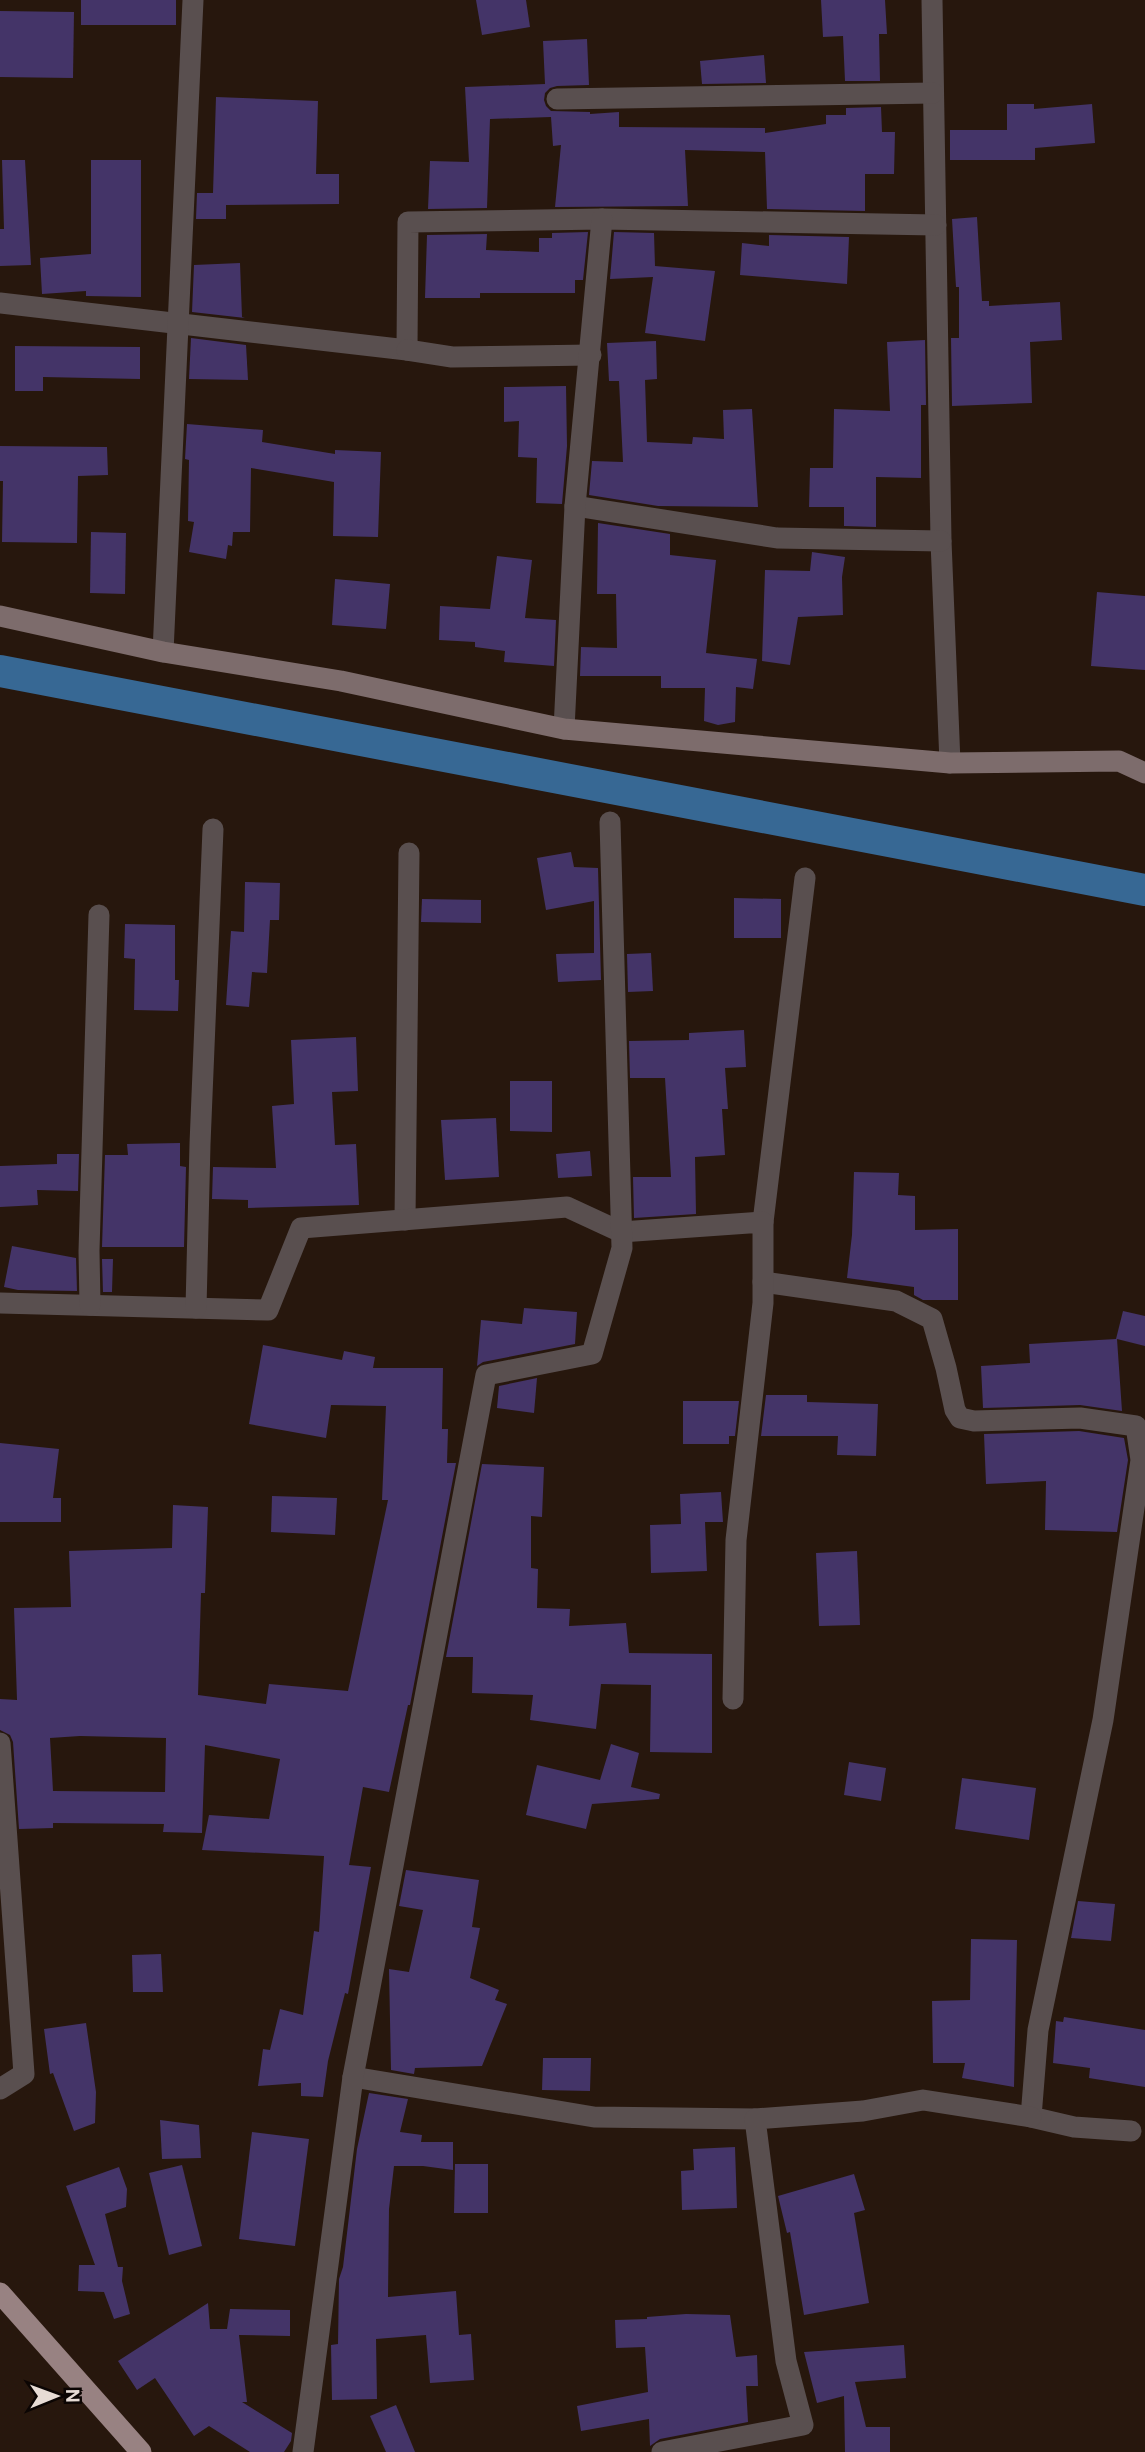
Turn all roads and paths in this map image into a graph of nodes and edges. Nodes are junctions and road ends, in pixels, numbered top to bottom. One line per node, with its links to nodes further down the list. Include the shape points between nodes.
1 (193, 0): 8 (street)
2 (932, 0): 3 (street)
3 (933, 93): 4 (street); 6 (street)
4 (557, 99)
5 (603, 219): 6 (street); 9 (street, via 408,222); 10 (street)
6 (936, 225): 12 (street)
7 (0, 303): 8 (street)
8 (178, 324): 9 (street); 14 (street)
9 (407, 350): 10 (street, via 452,357)
10 (591, 355): 11 (street)
11 (575, 506): 12 (street, via 777,538); 15 (street)
12 (941, 541): 16 (street)
13 (0, 616): 14 (street)
14 (163, 652): 15 (street, via 341,681)
15 (564, 729): 16 (street)
16 (950, 763): 17 (street, via 1119,761)
17 (1145, 773)
18 (610, 822): 25 (street)
19 (213, 829): 29 (street)
20 (410, 853): 23 (street)
21 (805, 878): 24 (street)
22 (99, 915): 28 (street)
23 (405, 1220): 25 (street, via 566,1208); 29 (street, via 301,1228 268,1310)
24 (763, 1222): 25 (street); 26 (street)
25 (621, 1232): 32 (street, via 622,1248 592,1354 486,1375)
26 (763, 1282): 30 (street, via 736,1540); 34 (street, via 896,1301 932,1319 960,1418 1080,1418 1136,1426 1141,1460 1105,1706 1038,2030)
27 (0, 1303): 28 (street)
28 (90, 1305): 29 (street)
29 (196, 1308)
30 (733, 1699)
31 (0, 1744): 33 (street, via 24,2074)
32 (353, 2077): 35 (street, via 594,2118); 39 (street)
33 (0, 2089)
34 (1031, 2118): 35 (street, via 923,2100 863,2111); 36 (street)
35 (755, 2119): 40 (street, via 786,2361 803,2425)
36 (1131, 2131)
37 (0, 2293): 38 (main road)
38 (141, 2452)
39 (303, 2452)
40 (662, 2452)

